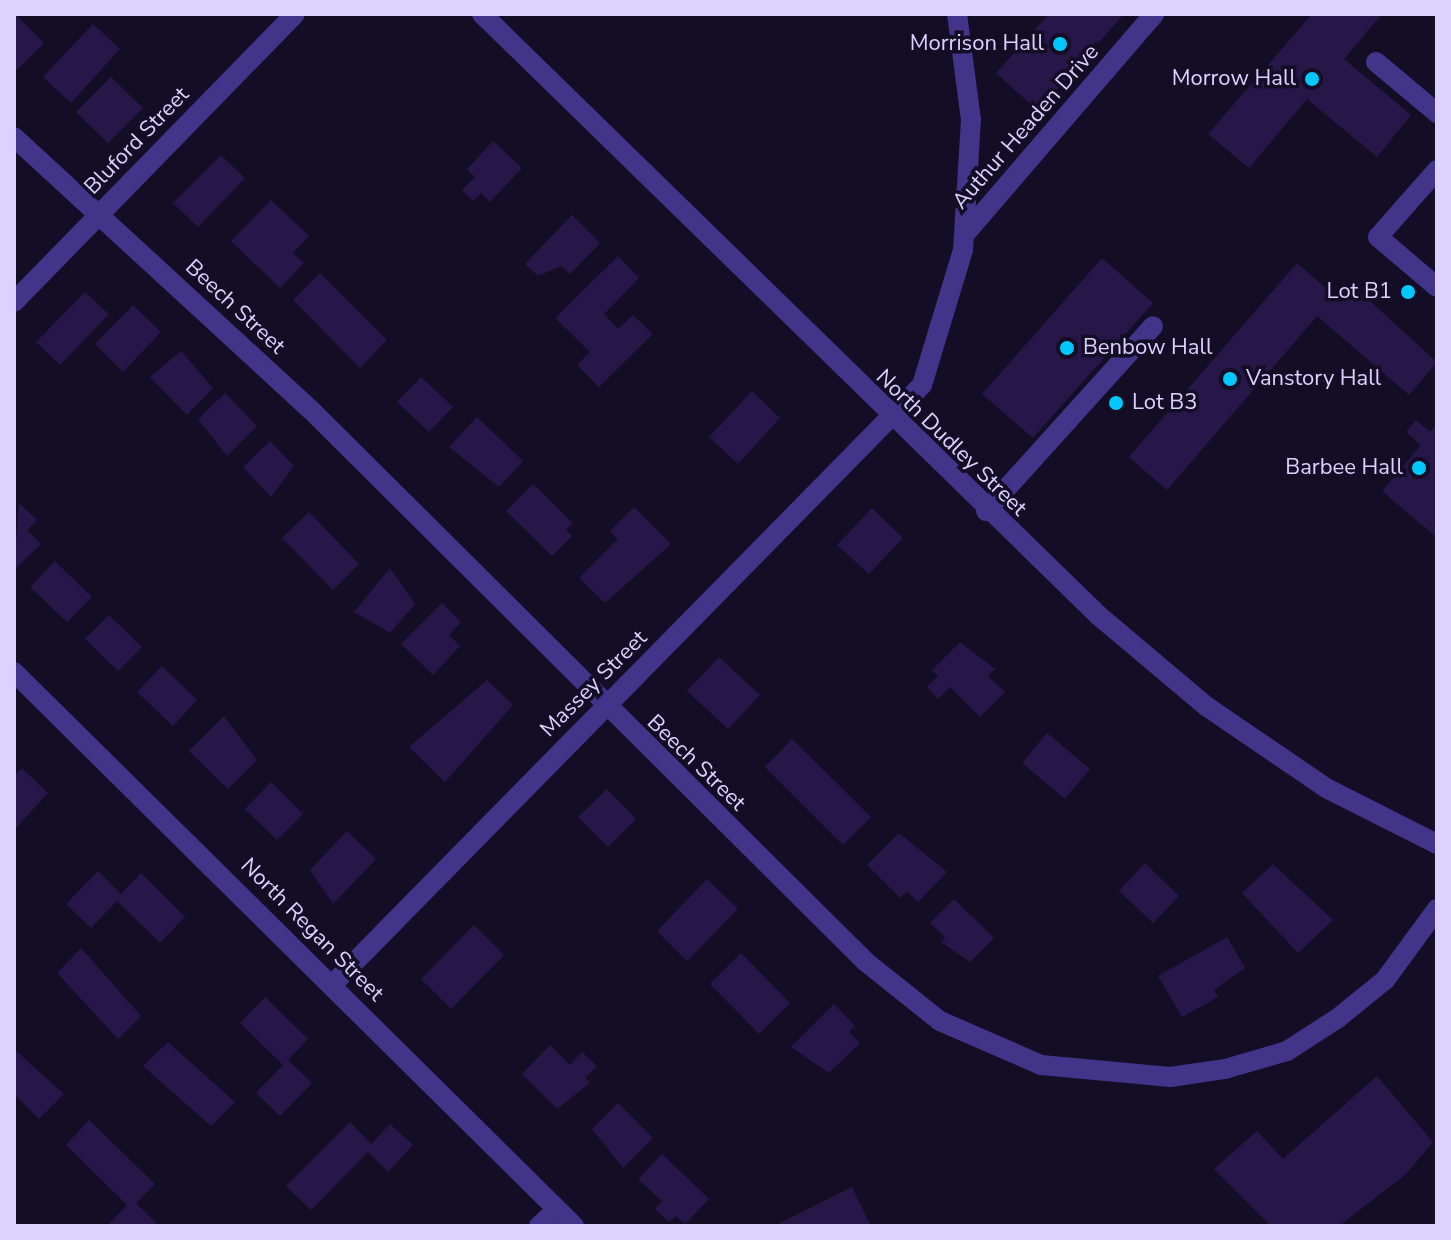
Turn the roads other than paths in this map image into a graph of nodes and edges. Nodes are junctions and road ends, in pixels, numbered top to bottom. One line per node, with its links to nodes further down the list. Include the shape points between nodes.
1 (295, 14): 9 (street, Bluford Street)
2 (482, 14): 14 (street, North Dudley Street)
3 (957, 14): 10 (street, Massey Street, via 971,120)
4 (1154, 14): 10 (street, Authur Headen Drive)
5 (1376, 62): 6 (street)
6 (1437, 113)
7 (14, 137): 9 (street, Beech Street)
8 (1437, 170): 11 (street, via 1378,237)
9 (97, 217): 12 (street, Bluford Street); 17 (street, Beech Street, via 310,409)
10 (965, 234): 14 (street, Massey Street, via 936,352 922,385)
11 (1437, 287)
12 (14, 302)
13 (1153, 326): 15 (street)
14 (889, 418): 15 (street, North Dudley Street); 17 (street, Massey Street)
15 (986, 511): 18 (street, North Dudley Street, via 1206,706 1326,788)
16 (14, 672): 20 (street, North Regan Street)
17 (605, 707): 19 (street, Beech Street, via 877,971 940,1021 1041,1065 1170,1077 1287,1051 1385,980); 20 (street, Massey Street)
18 (1437, 844)
19 (1437, 909)
20 (333, 984): 21 (street, North Regan Street)
21 (557, 1210): 22 (street); 23 (street, North Regan Street)
22 (539, 1226)
23 (574, 1226)

